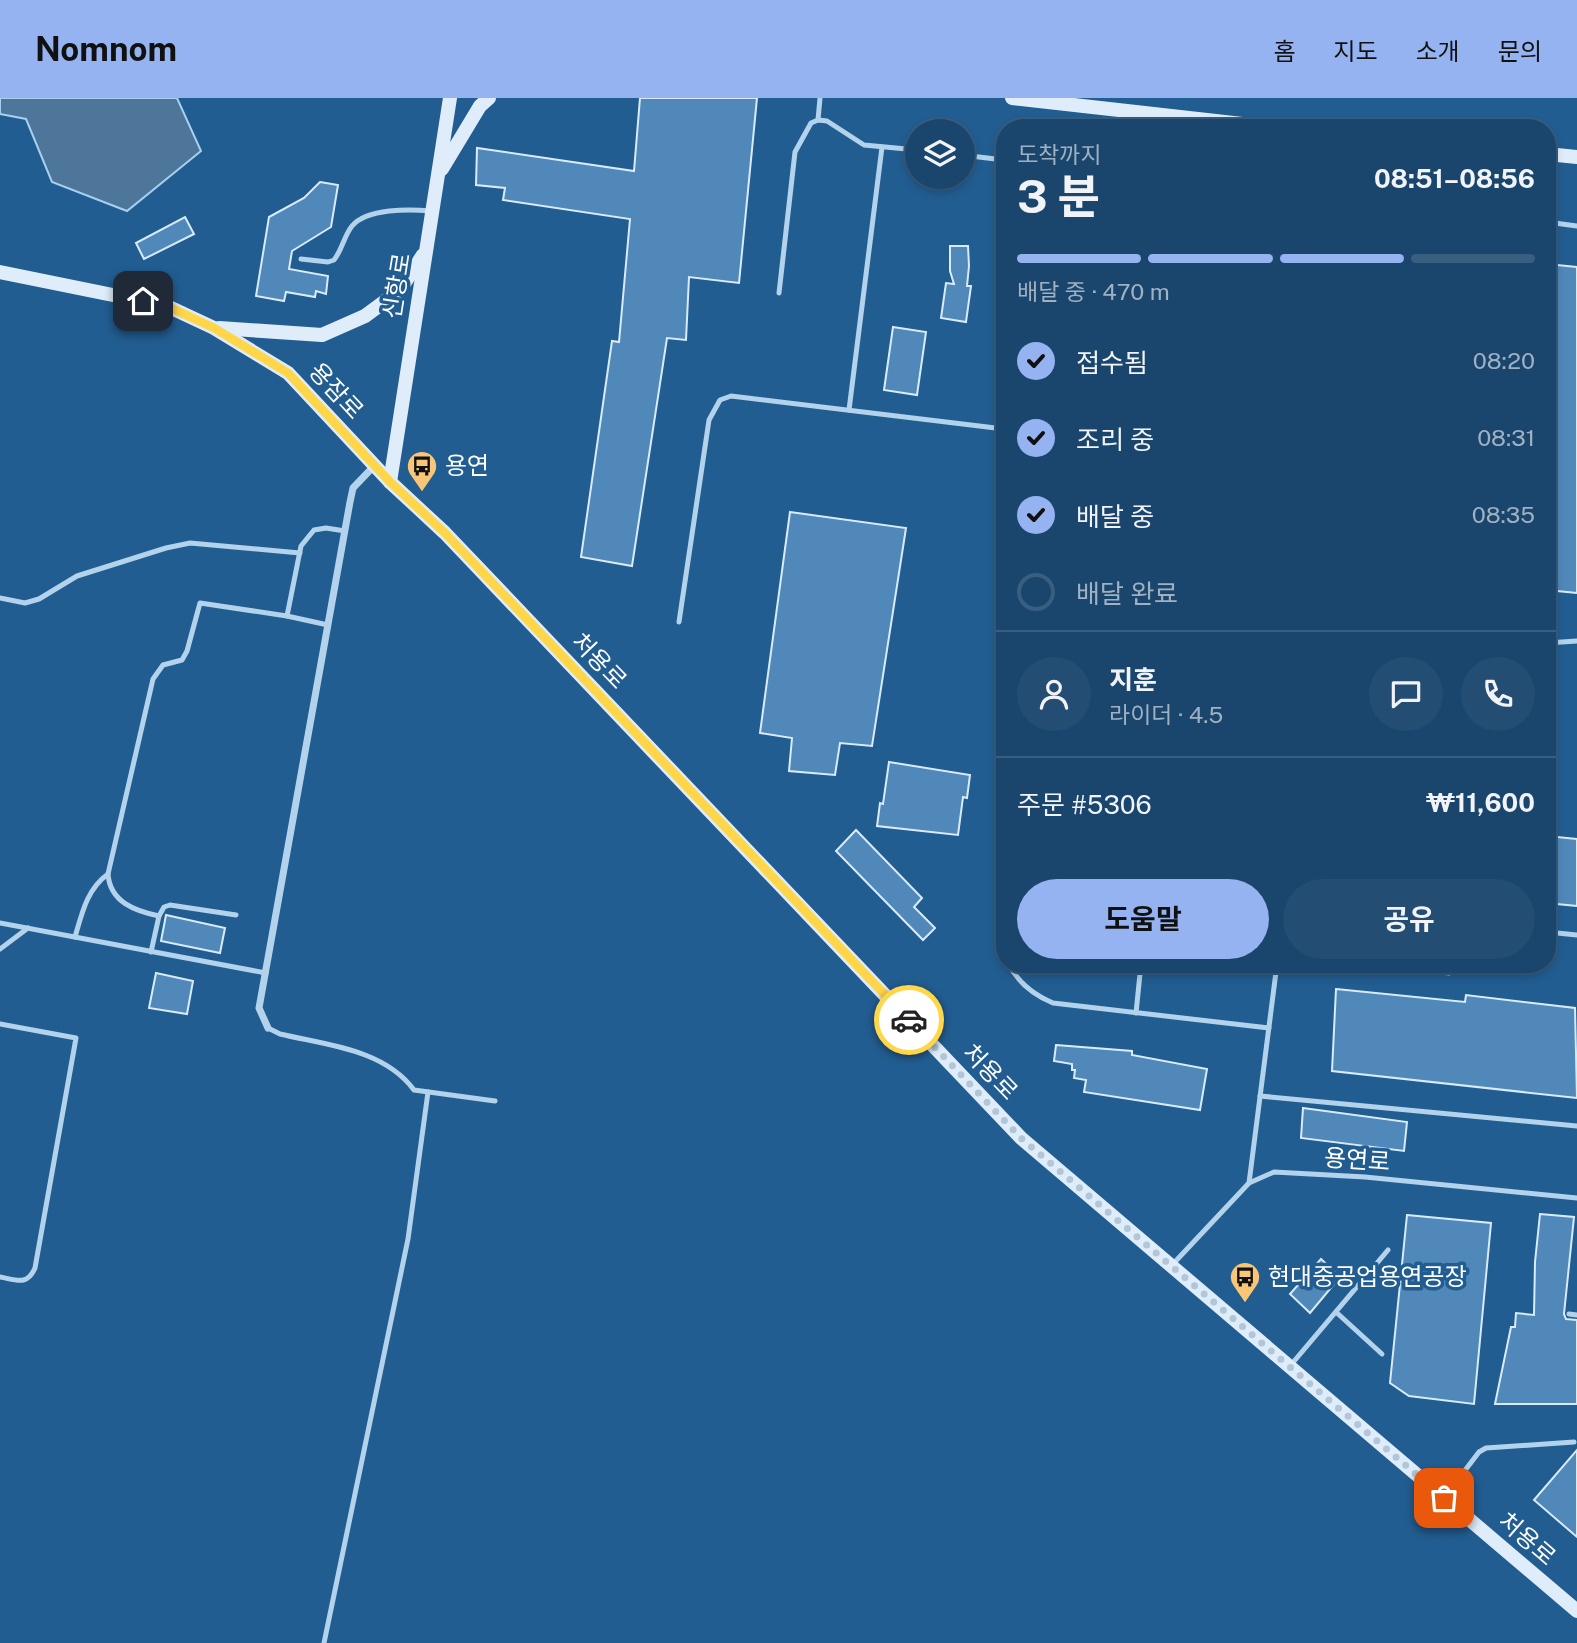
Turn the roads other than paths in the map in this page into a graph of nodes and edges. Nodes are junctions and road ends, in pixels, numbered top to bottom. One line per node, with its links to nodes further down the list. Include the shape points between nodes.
1 (450, 98): 13 (street, 신항로)
2 (489, 98): 13 (street)
3 (820, 98): 6 (lane)
4 (1012, 98): 5 (street)
5 (1198, 119)
6 (818, 120): 7 (lane, via 864,145); 20 (lane, via 803,134 795,152)
7 (882, 147): 8 (lane); 22 (lane)
8 (905, 149)
9 (1556, 156): 11 (street)
10 (975, 157): 12 (lane)
11 (1577, 157)
12 (996, 159)
13 (438, 176): 14 (street, 신항로)
14 (432, 211): 17 (street, 신항로); 18 (lane, via 403,208 369,217 351,226 334,260)
15 (1556, 223): 16 (lane)
16 (1577, 226)
17 (426, 251): 21 (street, via 399,291 365,316 323,335); 25 (street, 신항로)
18 (301, 258)
19 (0, 272): 21 (street, 용잠로, via 167,306)
20 (779, 293)
21 (214, 328): 24 (street, 용잠로, via 288,373)
22 (849, 410): 23 (lane); 30 (lane, via 731,396 720,400 709,420)
23 (996, 428)
24 (375, 465): 25 (street, 용잠로); 26 (street, via 353,488)
25 (390, 482): 59 (street, 처용로, via 445,533 1021,1138)
26 (345, 531): 27 (lane, via 314,530); 31 (street)
27 (300, 553): 28 (lane, via 190,543 77,576 39,599 25,603); 29 (lane)
28 (0, 598)
29 (287, 616): 31 (lane); 34 (lane, via 200,603 182,660 163,665 153,679)
30 (679, 622)
31 (328, 625): 44 (street)
32 (1577, 641): 33 (lane)
33 (1556, 642)
34 (108, 874): 36 (lane, via 109,884 133,911); 41 (lane, via 88,896)
35 (236, 915): 36 (lane, via 170,905)
36 (159, 916): 43 (lane)
37 (0, 923): 38 (lane)
38 (28, 928): 41 (lane); 42 (lane)
39 (1556, 933): 40 (lane)
40 (1577, 935)
41 (75, 937): 43 (lane)
42 (0, 949)
43 (151, 951): 44 (lane)
44 (265, 973): 50 (street, via 259,1008)
45 (1014, 973): 48 (lane, via 1028,989 1053,1003)
46 (1140, 973): 48 (lane)
47 (1276, 973): 51 (lane)
48 (1136, 1013): 51 (lane)
49 (0, 1024): 60 (lane, via 76,1038 35,1268 23,1282)
50 (268, 1027): 52 (lane, via 360,1053 405,1078 414,1090)
51 (1269, 1028): 53 (lane)
52 (428, 1092): 54 (lane); 69 (lane, via 408,1239)
53 (1260, 1096): 55 (lane); 56 (lane)
54 (495, 1101)
55 (1577, 1126)
56 (1249, 1183): 57 (lane, 용연로, via 1274,1172); 59 (lane, 용연로)
57 (1577, 1198)
58 (1388, 1250): 61 (lane)
59 (1171, 1265): 65 (street, 처용로)
60 (0, 1277)
61 (1336, 1312): 64 (lane); 65 (lane)
62 (1569, 1314): 63 (lane)
63 (1577, 1315)
64 (1382, 1354)
65 (1290, 1366): 67 (street, 처용로)
66 (1574, 1442): 67 (lane, via 1486,1448)
67 (1444, 1498): 68 (street, 처용로)
68 (1577, 1611)
69 (324, 1643)

